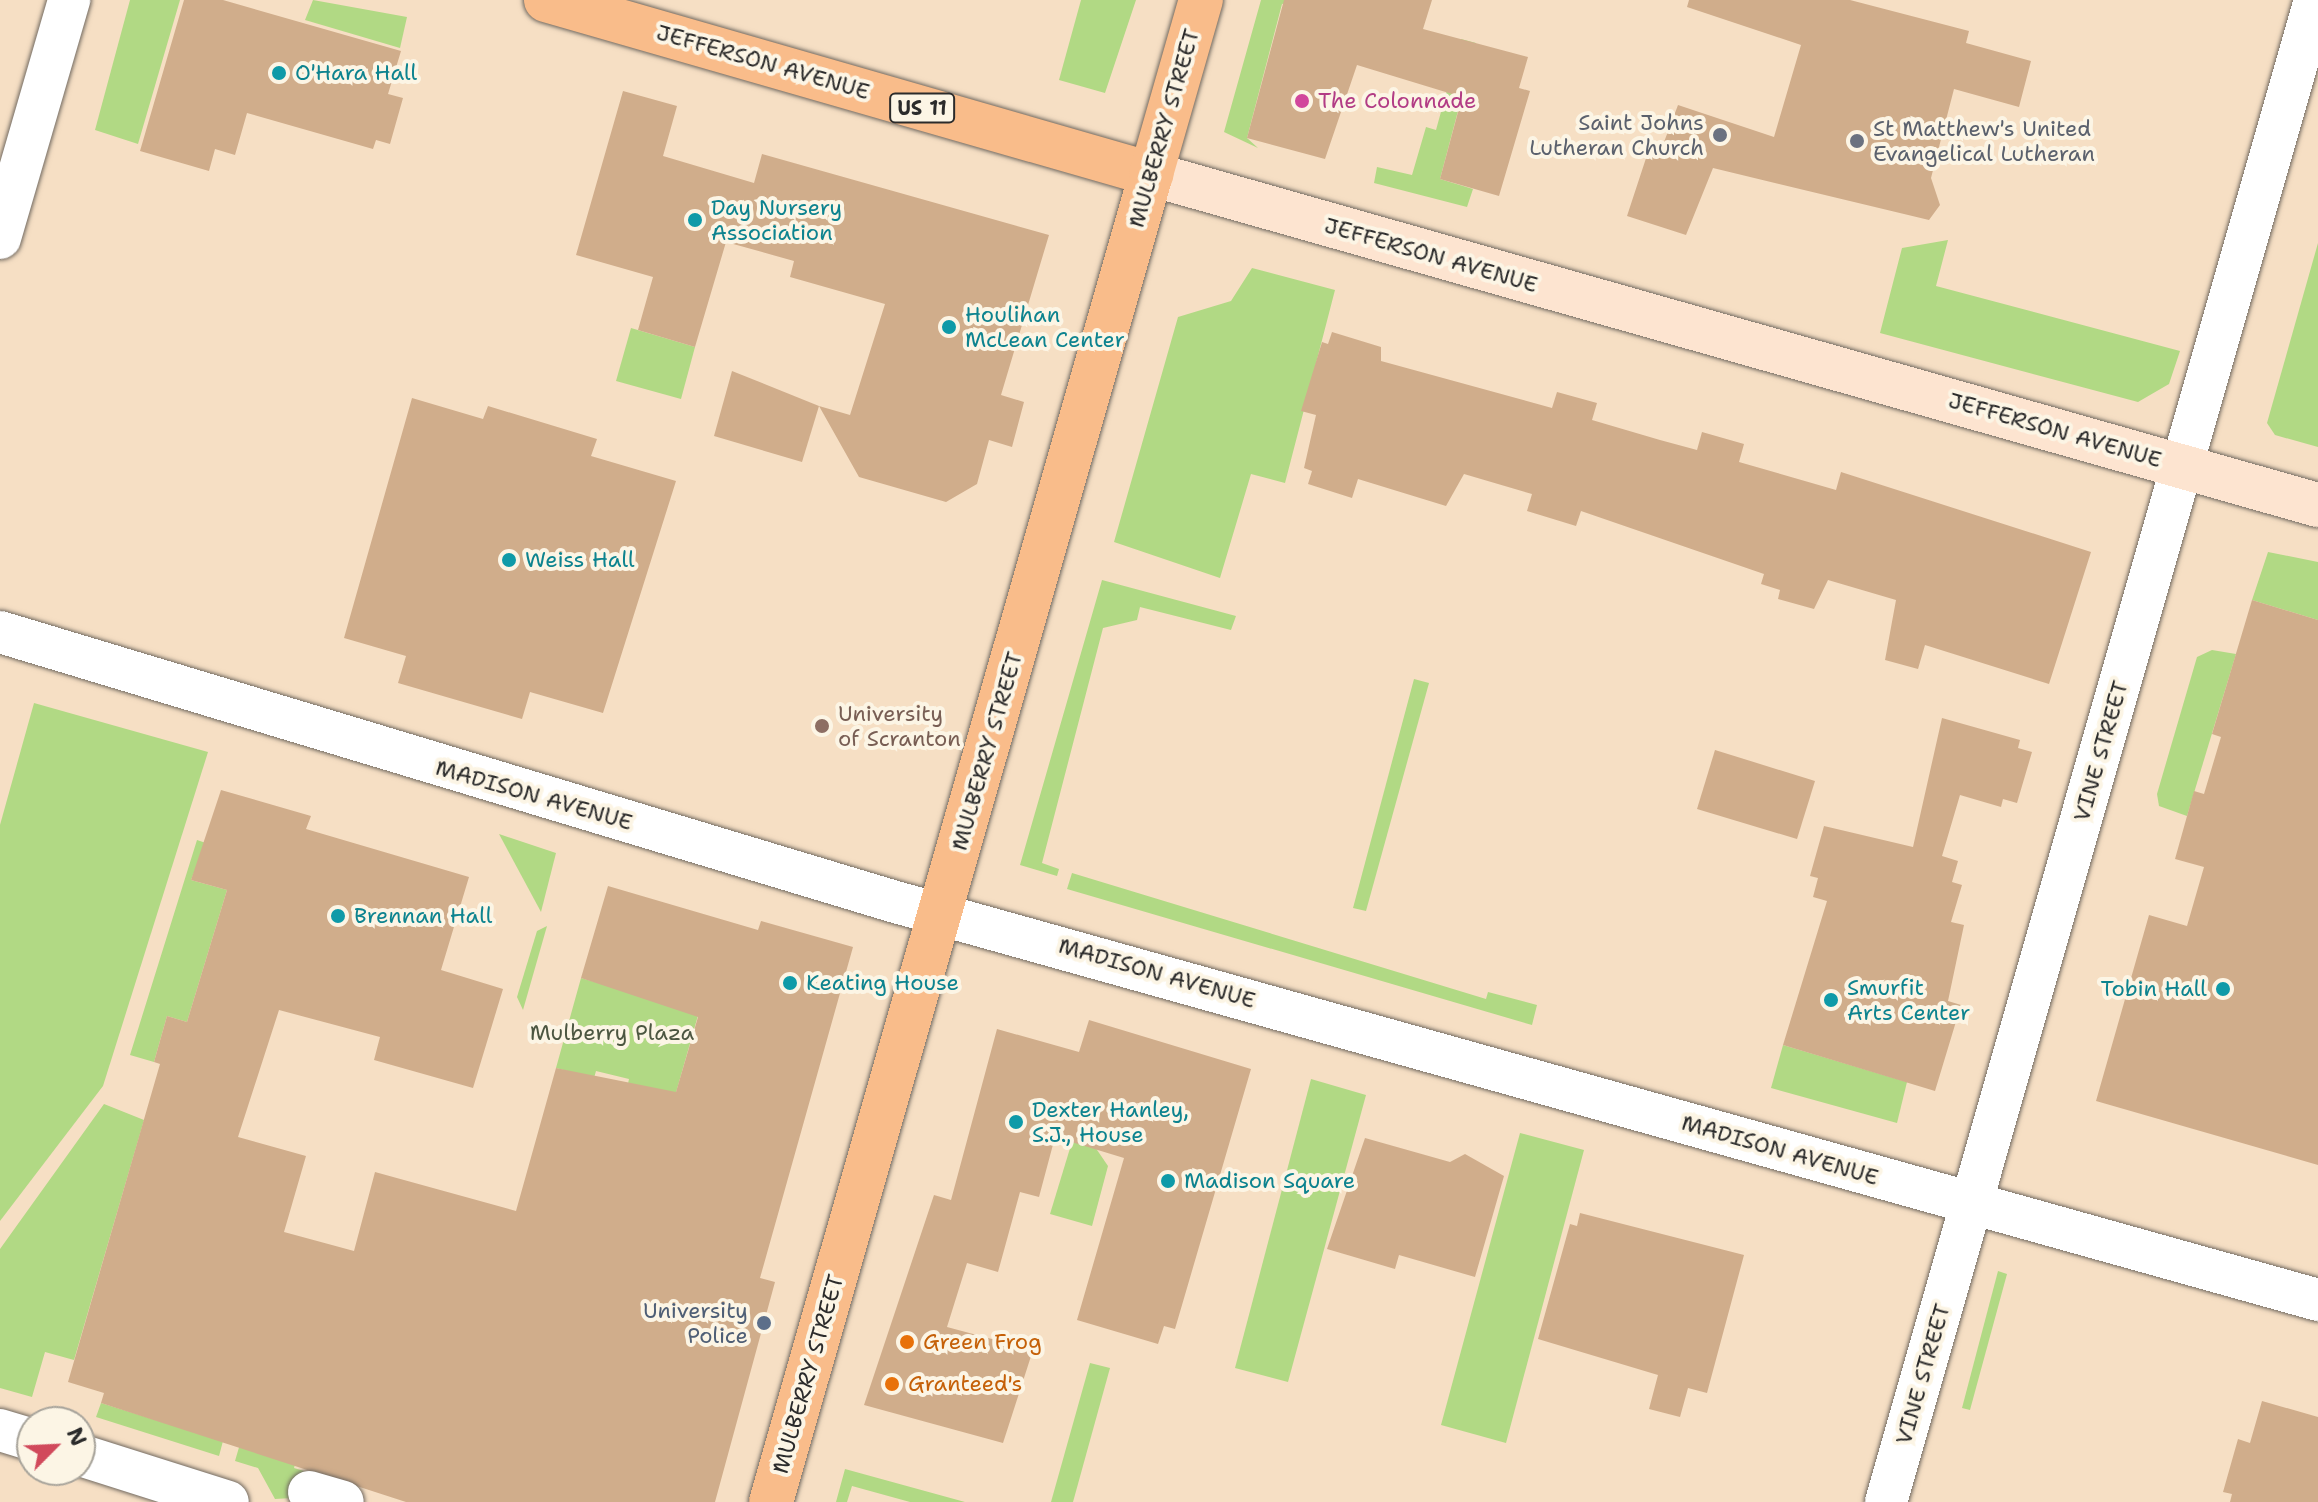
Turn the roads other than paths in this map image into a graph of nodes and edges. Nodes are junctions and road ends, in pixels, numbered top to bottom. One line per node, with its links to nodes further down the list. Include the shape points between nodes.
1 (69, 0): 6 (street)
2 (546, 0): 5 (main road, JEFFERSON AVENUE / US 11)
3 (1201, 0): 5 (main road, MULBERRY STREET)
4 (2315, 0): 7 (street, VINE STREET)
5 (1151, 174): 7 (main road, JEFFERSON AVENUE); 10 (main road, MULBERRY STREET)
6 (0, 238)
7 (2182, 465): 8 (main road, JEFFERSON AVENUE); 11 (street, VINE STREET)
8 (2318, 505)
9 (0, 632): 10 (street, MADISON AVENUE)
10 (942, 914): 11 (street, MADISON AVENUE); 15 (main road, MULBERRY STREET)
11 (1971, 1203): 12 (street, MADISON AVENUE); 16 (street, VINE STREET)
12 (2318, 1300)
13 (96, 1460): 14 (street)
14 (228, 1502)
15 (771, 1502)
16 (1886, 1502)

